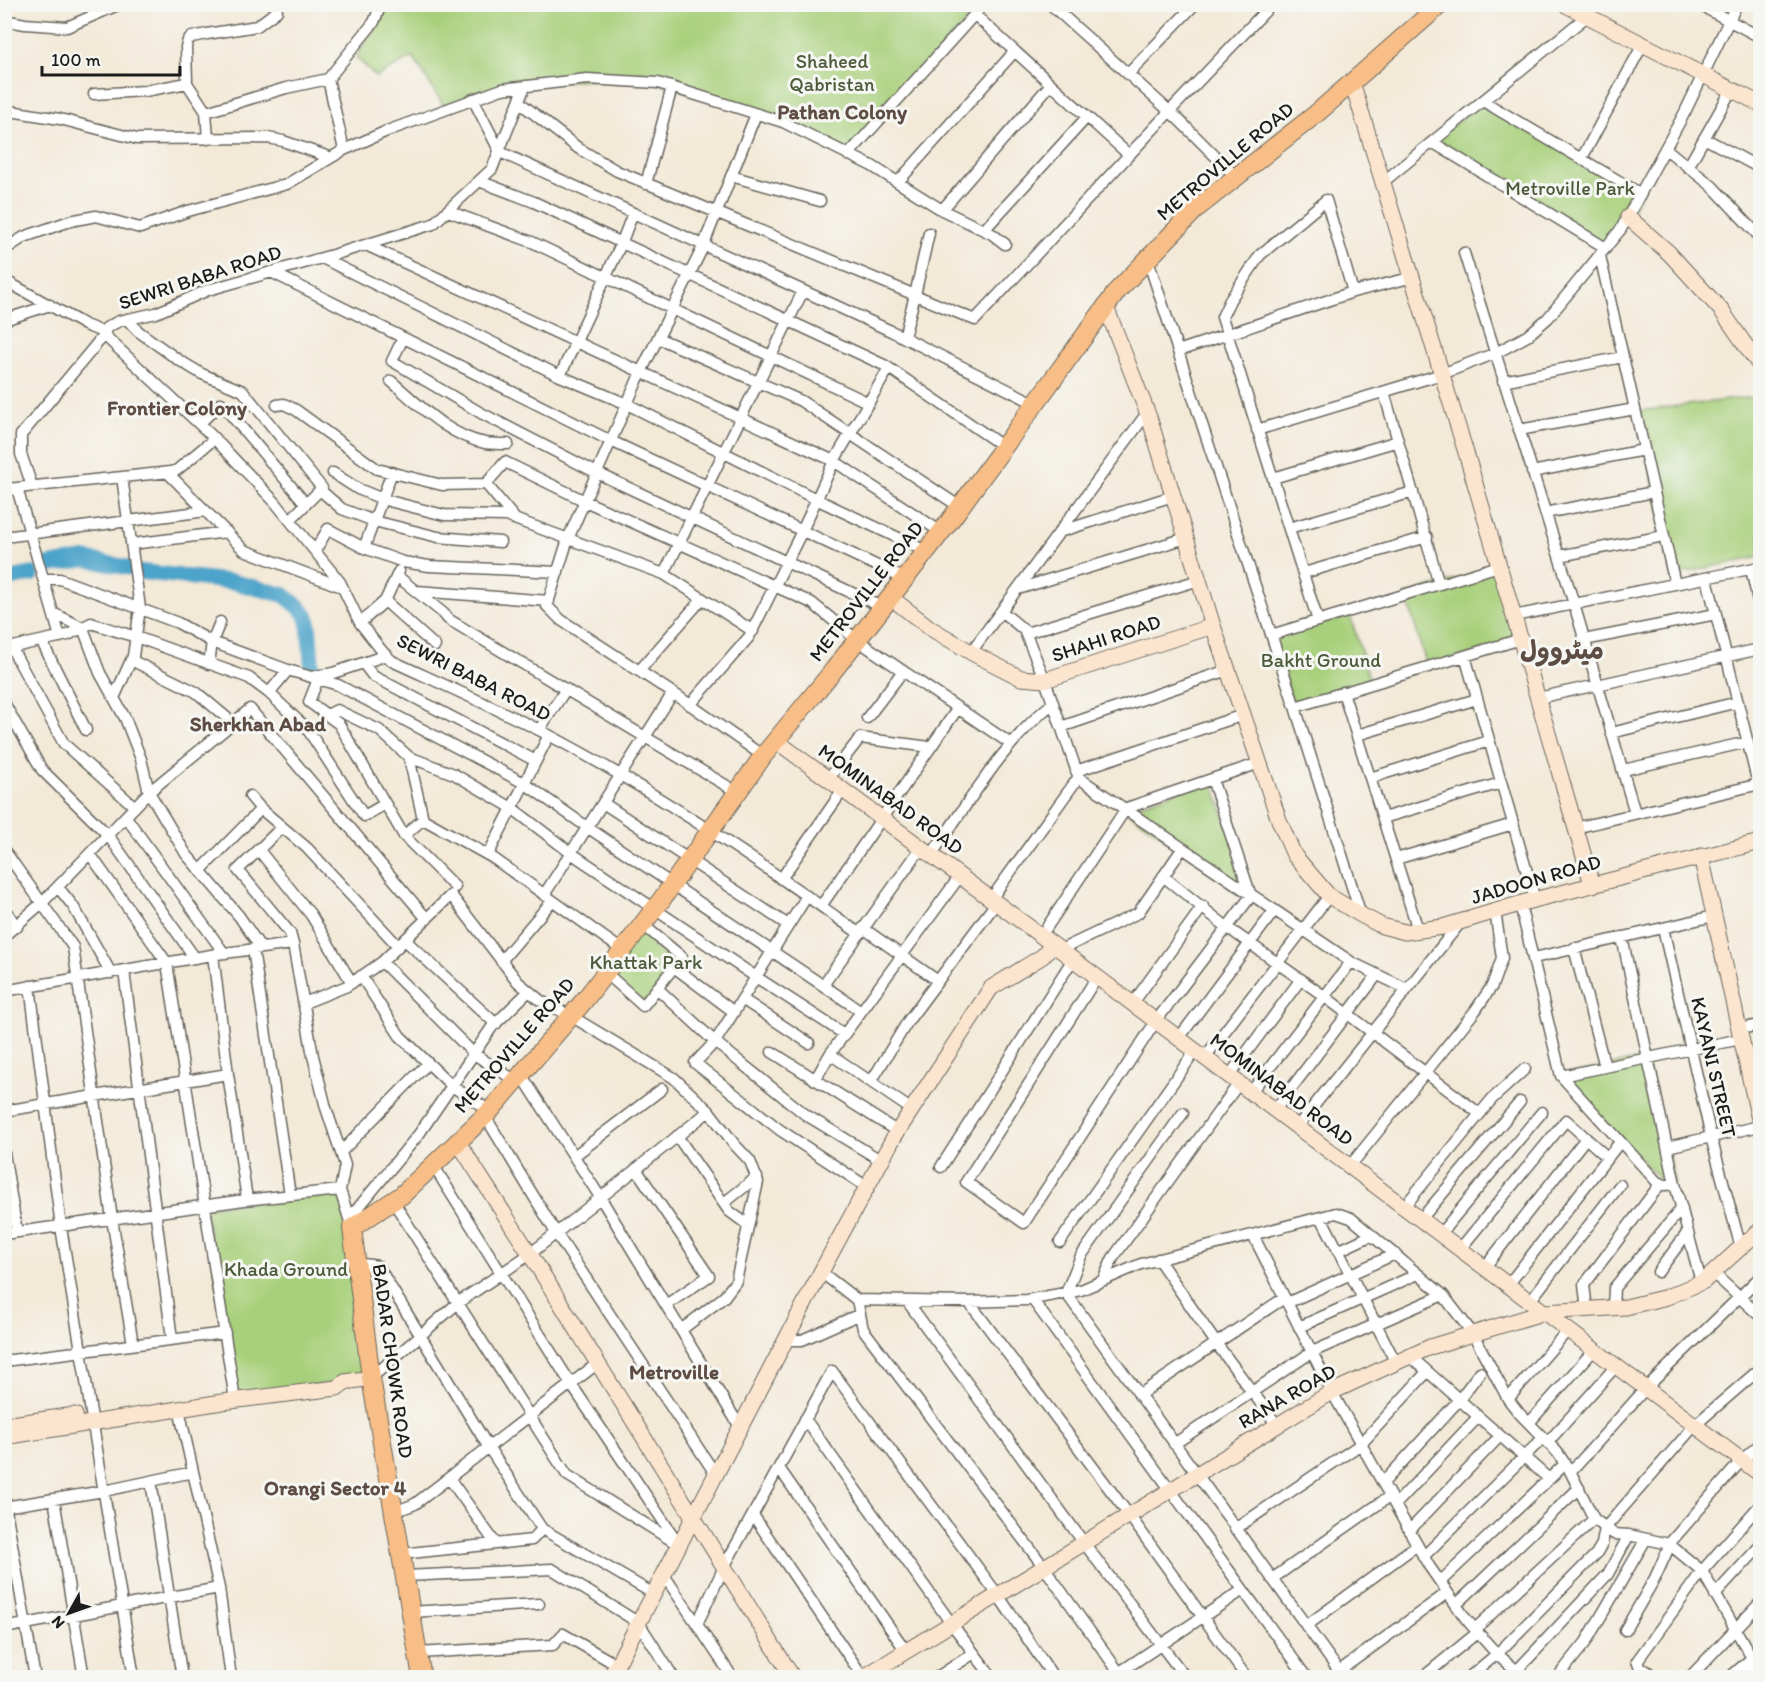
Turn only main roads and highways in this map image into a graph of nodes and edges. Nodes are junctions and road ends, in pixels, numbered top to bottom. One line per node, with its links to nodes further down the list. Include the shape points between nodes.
1 (1441, 4): 2 (main road, METROVILLE ROAD, via 1197,208 1118,290 960,507 775,740 655,908 571,1016 458,1142 393,1201)
2 (350, 1223): 3 (main road, BADAR CHOWK ROAD, via 371,1378)
3 (422, 1677)

